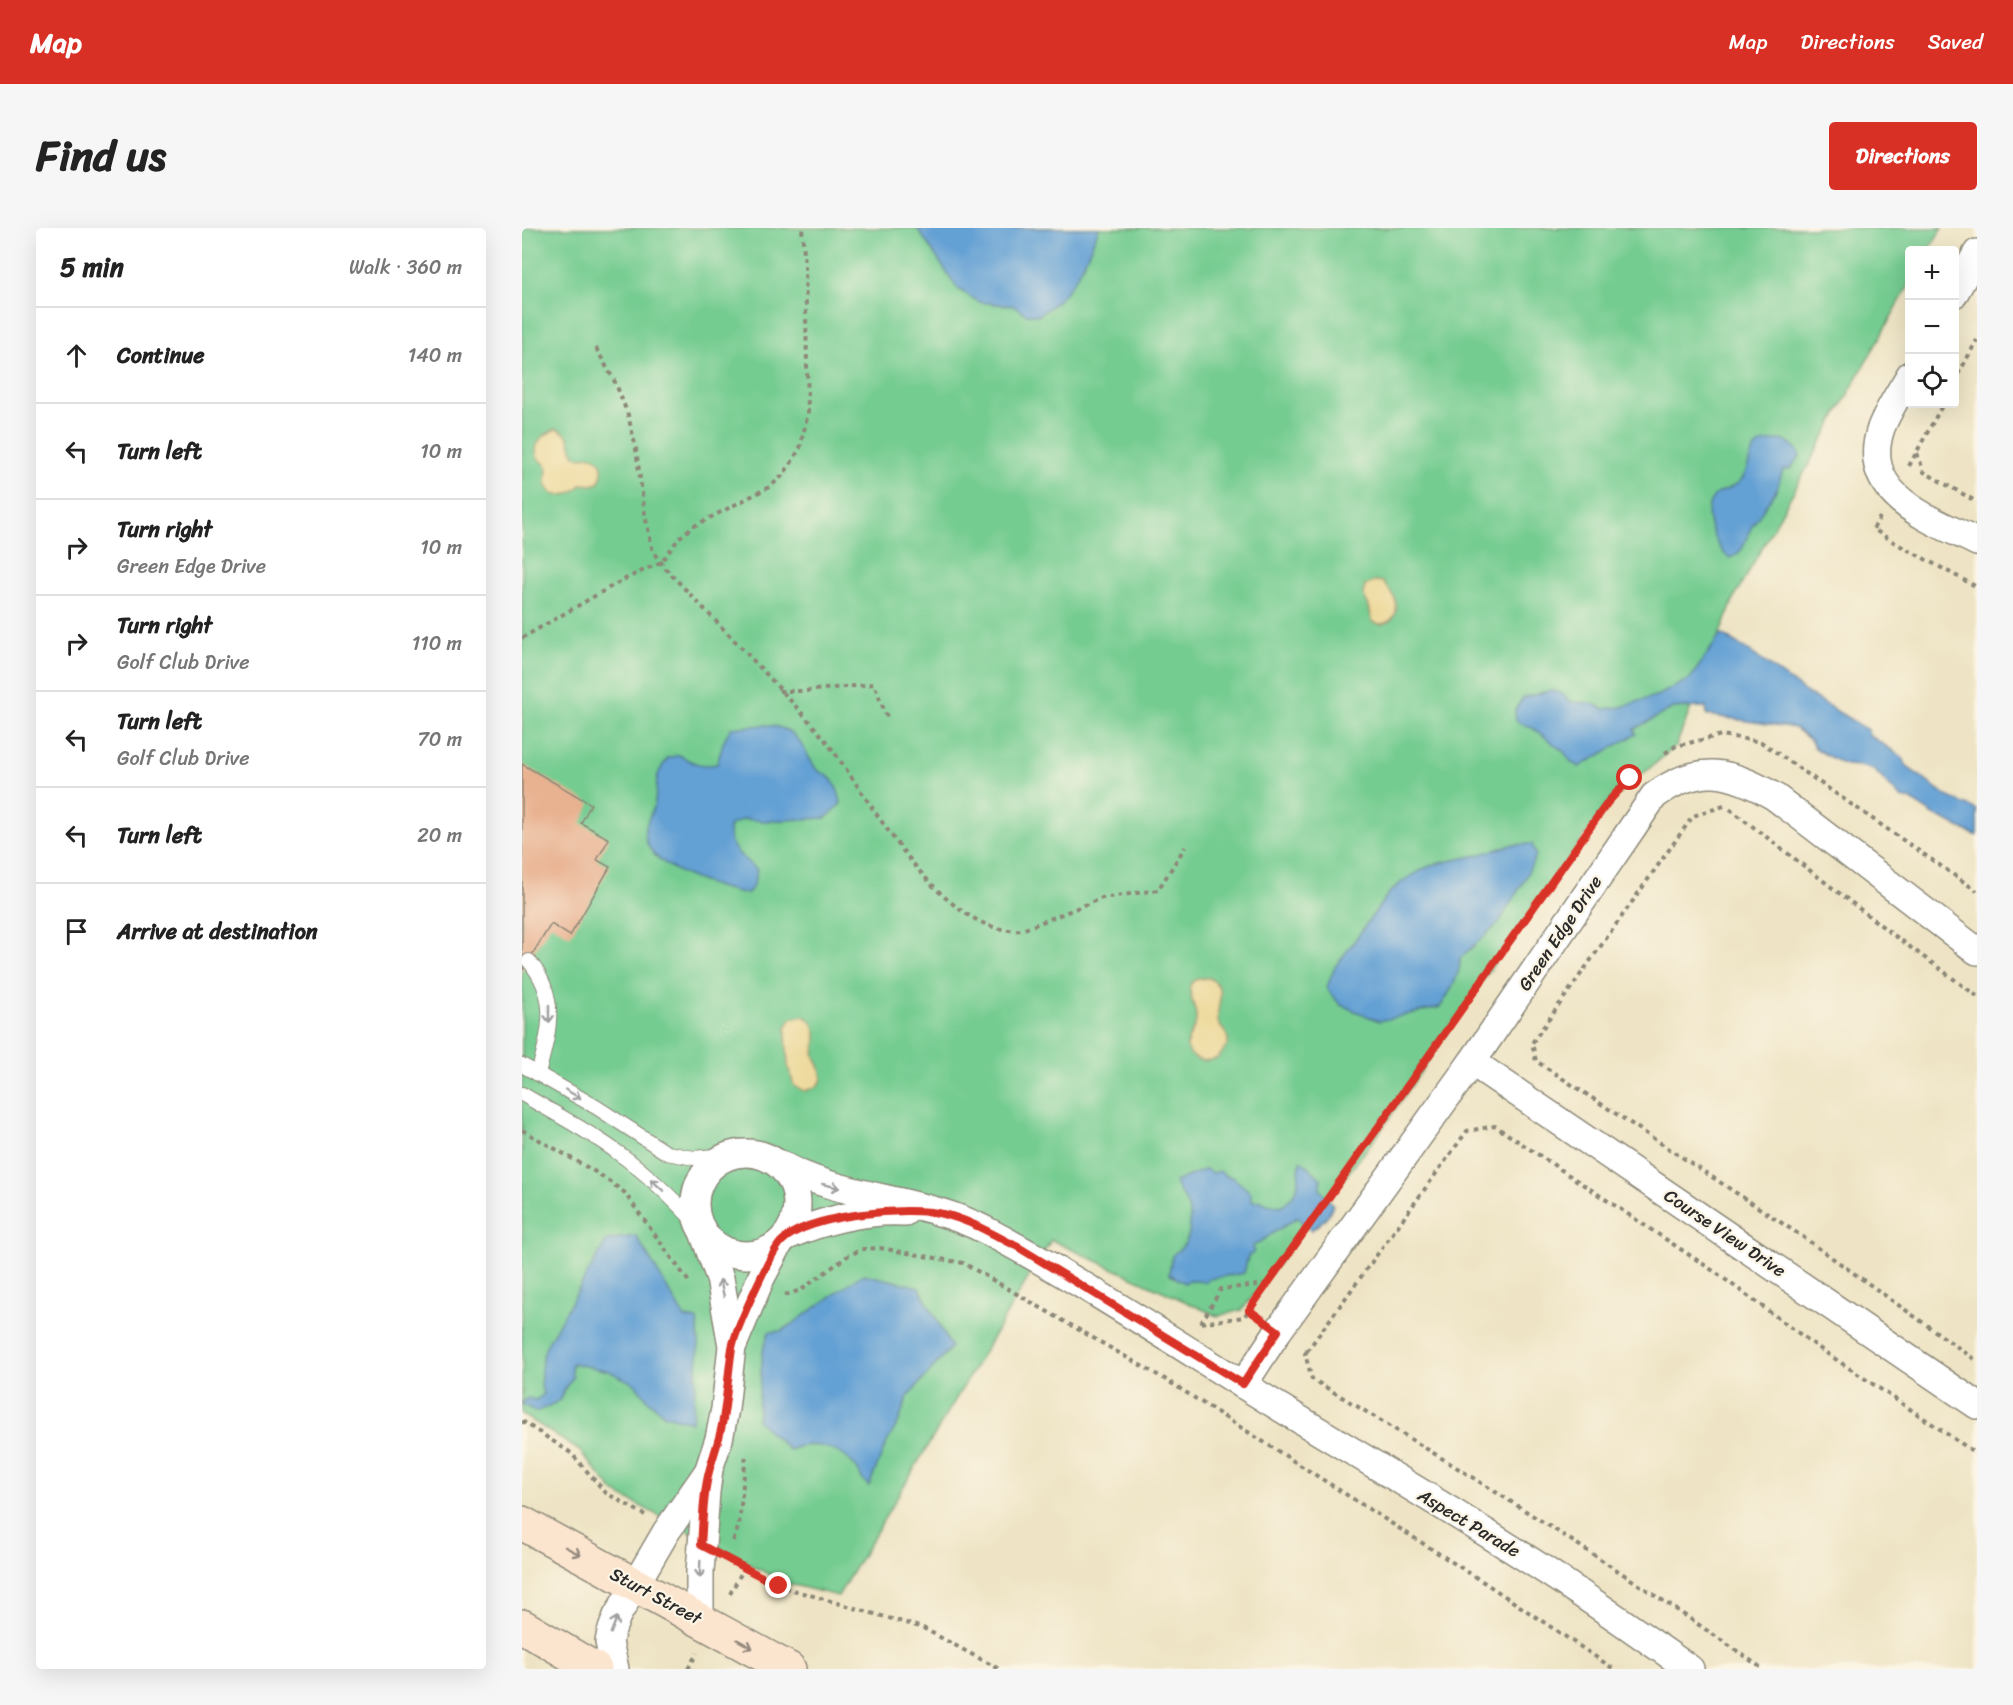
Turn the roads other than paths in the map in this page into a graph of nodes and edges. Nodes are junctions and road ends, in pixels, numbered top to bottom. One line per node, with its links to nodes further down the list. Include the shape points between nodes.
1 (1977, 253): 2 (street)
2 (1959, 285)
3 (1905, 385): 4 (street, via 1880,433 1877,456 1881,474 1892,493 1909,507)
4 (1977, 542)
5 (1977, 951): 7 (street, Green Edge Drive, via 1775,797 1730,775 1689,777 1670,783 1654,796)
6 (529, 961): 9 (lane, one-way to 9, via 543,982 549,1006 549,1030)
7 (1472, 1062): 17 (street, Green Edge Drive); 18 (street, Course View Drive)
8 (522, 1065): 9 (lane)
9 (538, 1074): 11 (lane, one-way to 11, via 668,1153 694,1158)
10 (522, 1094): 14 (lane, one-way to 10, via 623,1156)
11 (735, 1154): 12 (street, via 762,1155); 14 (street, via 718,1161 700,1182 695,1208)
12 (778, 1163): 13 (street, one-way to 13, via 818,1183); 15 (street, via 794,1185 798,1202 795,1220)
13 (942, 1214): 15 (street, via 865,1214 816,1224); 17 (street, Aspect Parade, via 1018,1247)
14 (701, 1229): 15 (street, via 717,1246 734,1254 753,1255); 16 (street, one-way to 14, via 716,1263)
15 (783, 1240): 16 (street)
16 (732, 1346): 19 (street, via 722,1425)
17 (1243, 1384): 27 (street, Aspect Parade, via 1539,1566)
18 (1977, 1405)
19 (710, 1469): 21 (street); 22 (street, one-way to 22, via 712,1551)
20 (522, 1523): 21 (main road, Sturt Street, one-way to 21)
21 (635, 1585): 22 (main road, Sturt Street); 25 (street, one-way to 21, via 609,1647 611,1632)
22 (700, 1620): 26 (main road, Sturt Street, one-way to 26)
23 (522, 1626): 24 (main road)
24 (595, 1669)
25 (615, 1669)
26 (789, 1669)
27 (1690, 1669)

